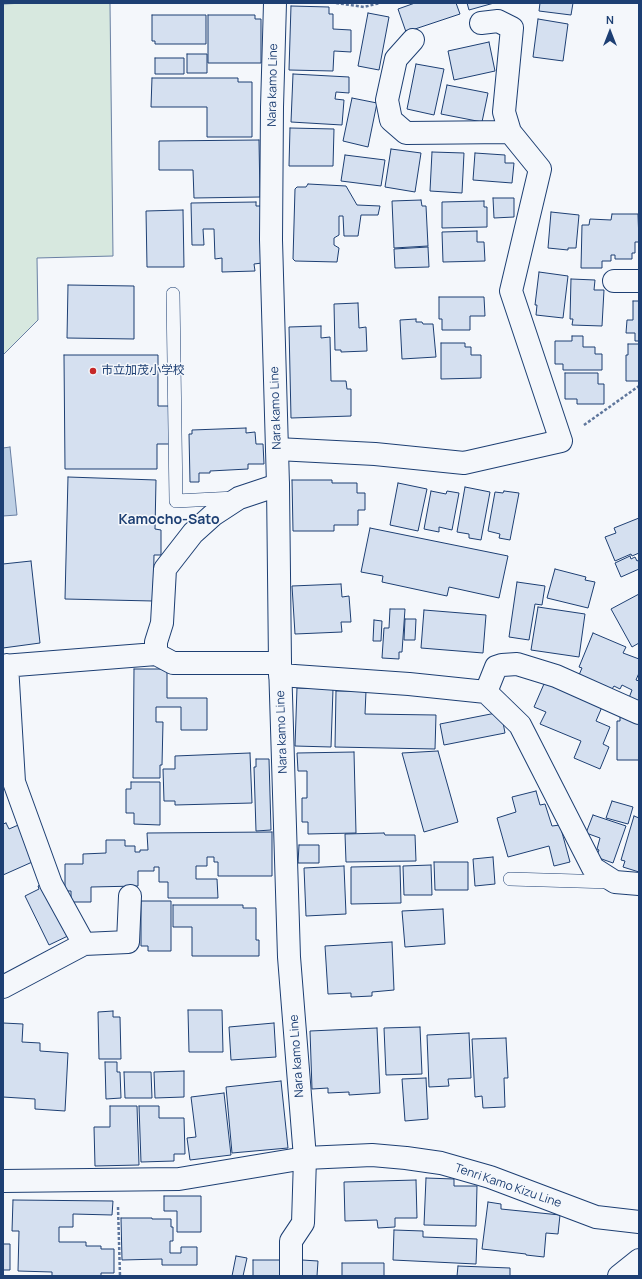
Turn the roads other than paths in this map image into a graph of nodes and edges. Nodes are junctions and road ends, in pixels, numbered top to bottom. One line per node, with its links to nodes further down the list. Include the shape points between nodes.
1 (275, 3): 8 (street, Nara kamo Line, via 271,240)
2 (481, 23): 4 (street, via 498,21 512,28 504,112)
3 (413, 40): 4 (street, via 396,59 388,100 391,120 406,133)
4 (510, 132): 8 (street, via 540,169 511,292 561,441 464,463 374,454)
5 (614, 281): 6 (street)
6 (639, 282)
7 (173, 294): 10 (lane, via 176,501)
8 (277, 449): 9 (street, Nara kamo Line)
9 (278, 484): 10 (street); 13 (street, Nara kamo Line)
10 (239, 498): 11 (street, via 213,515 193,533 165,569 162,623 156,642)
11 (156, 654): 12 (street); 13 (street, via 173,663)
12 (5, 665): 20 (street, via 14,782 50,884)
13 (280, 669): 14 (street); 22 (street, Nara kamo Line, via 289,957)
14 (486, 692): 15 (street, via 496,667 517,664 556,676); 17 (street, via 520,725 593,868)
15 (639, 713)
16 (510, 878): 17 (lane)
17 (615, 882): 18 (street)
18 (639, 884)
19 (130, 896): 20 (street, via 128,942)
20 (84, 944): 21 (street)
21 (3, 987)
22 (305, 1158): 23 (street, via 179,1179); 24 (street, Tenri Kamo Kizu Line, via 372,1155 441,1163 490,1177 596,1217); 26 (street, Nara kamo Line, via 303,1223 291,1241)
23 (3, 1181)
24 (639, 1222)
25 (639, 1260): 27 (street)
26 (291, 1276)
27 (619, 1276)

